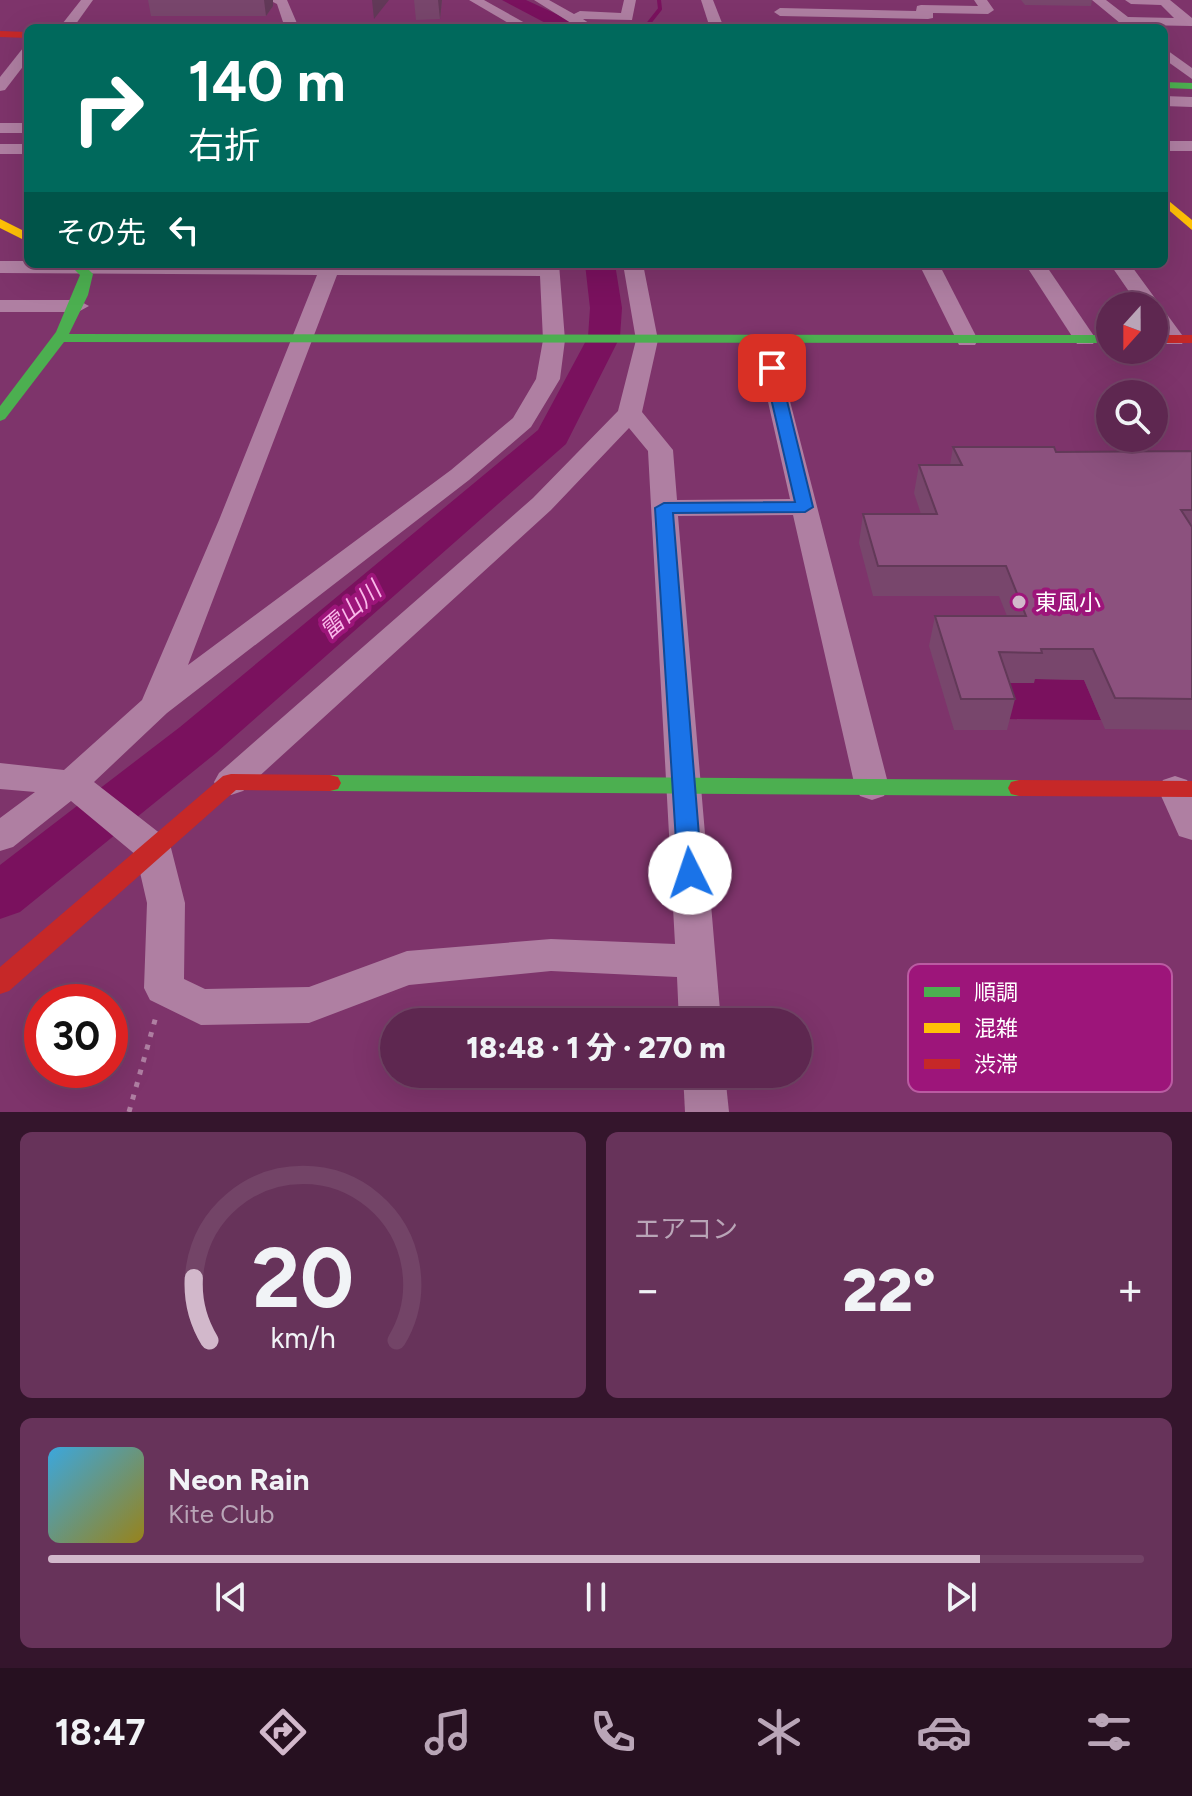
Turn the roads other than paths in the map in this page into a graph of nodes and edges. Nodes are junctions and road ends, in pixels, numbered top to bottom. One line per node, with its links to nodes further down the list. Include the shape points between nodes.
1 (87, 0): 16 (street)
2 (275, 0): 17 (street, via 282,2)
3 (475, 0): 18 (street)
4 (540, 0): 14 (street)
5 (581, 0): 14 (street)
6 (630, 0): 14 (street, via 627,17)
7 (707, 0): 19 (street)
8 (765, 0): 13 (street)
9 (980, 0): 12 (street, via 988,10)
10 (1098, 0): 22 (street)
11 (1131, 0): 15 (street, via 1164,1)
12 (920, 8): 13 (street); 21 (street)
13 (780, 12): 20 (street)
14 (582, 21)
15 (1189, 22): 22 (street)
16 (69, 24)
17 (290, 24)
18 (520, 24)
19 (716, 24)
20 (786, 24)
21 (938, 24)
22 (1130, 24)
23 (0, 34): 24 (main road)
24 (24, 35)
25 (1168, 55): 27 (street)
26 (24, 56): 29 (street)
27 (1192, 75)
28 (24, 79): 29 (street)
29 (2, 83)
30 (1168, 85): 31 (main road)
31 (1192, 86)
32 (1168, 101): 33 (street)
33 (1192, 102)
34 (0, 128): 35 (street)
35 (24, 128)
36 (1168, 146): 37 (street)
37 (1192, 146)
38 (0, 149): 39 (street)
39 (24, 149)
40 (0, 223): 41 (main road)
41 (24, 236)
42 (0, 267): 43 (street)
43 (24, 267)
44 (80, 268): 53 (main road, via 87,274)
45 (329, 268): 57 (street)
46 (549, 268): 58 (street)
47 (634, 268): 59 (street)
48 (931, 268): 61 (street)
49 (1038, 268): 55 (street)
50 (1123, 268): 51 (street)
51 (1140, 292)
52 (0, 306): 53 (street)
53 (78, 306): 54 (main road)
54 (60, 338): 57 (main road); 63 (main road)
55 (1085, 339): 56 (main road); 61 (main road)
56 (1096, 339)
57 (303, 340): 58 (main road); 66 (street)
58 (554, 340): 59 (main road); 66 (street, via 548,379 522,422 460,475)
59 (647, 340): 60 (main road); 62 (street)
60 (765, 340): 61 (main road); 64 (street)
61 (967, 340)
62 (630, 413): 65 (street, via 660,450); 68 (street, via 542,504)
63 (0, 416)
64 (805, 507): 65 (street); 71 (street)
65 (664, 508): 69 (street)
66 (156, 705): 70 (street)
67 (0, 776): 70 (street)
68 (231, 782): 69 (main road); 75 (main road)
69 (683, 785): 71 (main road); 76 (street)
70 (76, 786): 74 (street); 75 (street)
71 (872, 787): 72 (main road)
72 (1183, 789): 73 (street)
73 (1192, 826)
74 (0, 837)
75 (151, 845): 76 (street, via 166,903 164,988 201,1007 309,1005 407,968 551,955); 77 (main road)
76 (696, 961): 78 (street)
77 (0, 983)
78 (699, 1008)
79 (705, 1088): 80 (street)
80 (707, 1112)

